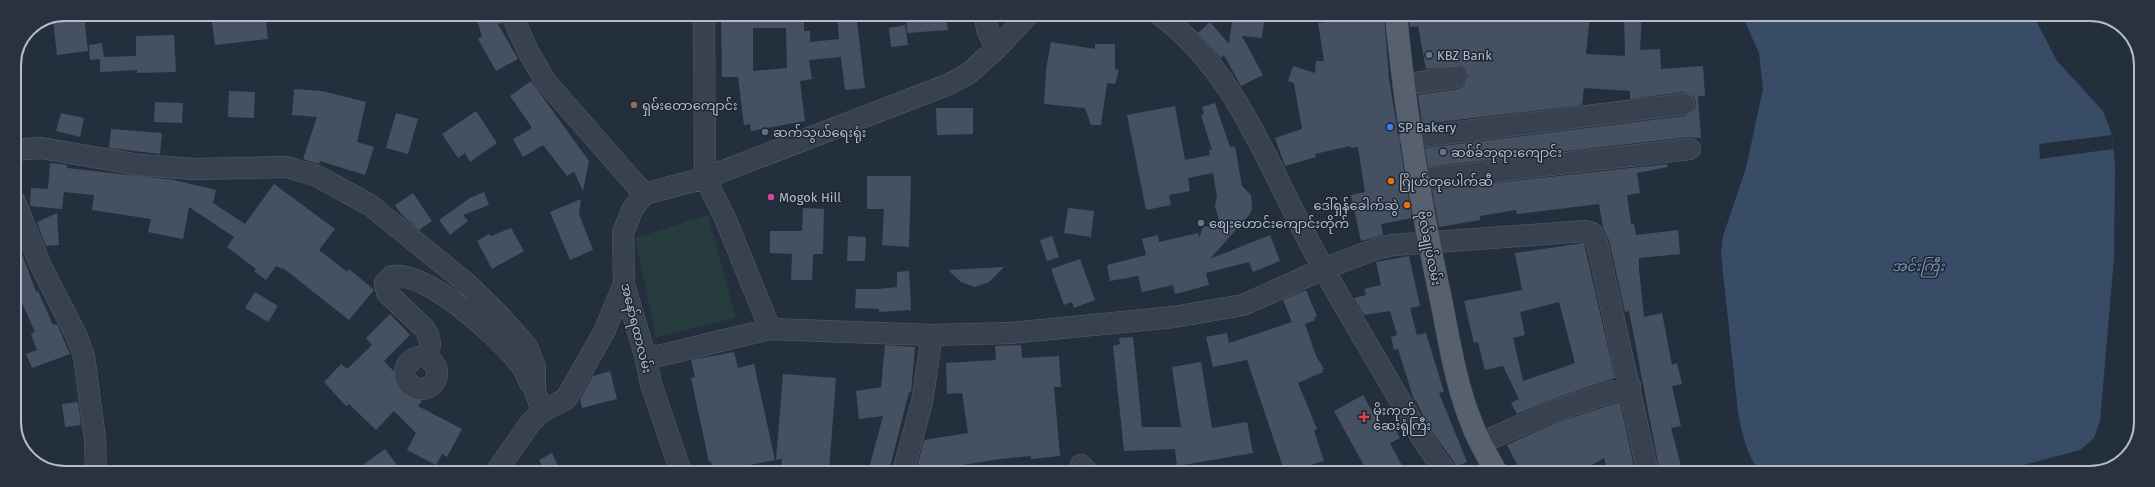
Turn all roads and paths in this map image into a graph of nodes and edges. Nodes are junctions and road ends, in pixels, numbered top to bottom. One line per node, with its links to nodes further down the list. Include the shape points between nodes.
1 (514, 21): 16 (street, via 546,82)
2 (704, 21): 14 (street)
3 (986, 21): 7 (street)
4 (1022, 21): 7 (street)
5 (1168, 21): 19 (street, via 1212,64 1256,135)
6 (1397, 21): 9 (main road, ဗိုလ်‌ချုပ်‌လမ်း)
7 (996, 49): 14 (street, via 968,74 947,85)
8 (1456, 77): 9 (street)
9 (1403, 85): 11 (main road, ဗိုလ်‌ချုပ်‌လမ်း)
10 (1684, 104): 11 (street)
11 (1410, 138): 15 (main road, ဗိုလ်‌ချုပ်‌လမ်း)
12 (21, 149): 26 (street, via 41,148 140,165 193,169 287,167 318,176 370,205 465,282 500,316 527,347 535,367)
13 (1690, 149): 15 (street)
14 (705, 178): 16 (street); 21 (street, via 725,218)
15 (1417, 180): 18 (main road, ဗိုလ်‌ချုပ်‌လမ်း)
16 (644, 194): 20 (street, အ‌နော်‌ရထာလမ်း, via 632,210 623,233)
17 (21, 217): 29 (street, via 84,356 95,438)
18 (1428, 242): 19 (street, via 1376,249); 25 (street, via 1577,230 1592,233 1597,243); 28 (main road, ဗိုလ်‌ချုပ်‌လမ်း, via 1460,392)
19 (1323, 269): 22 (street, via 1243,305 1174,317 1011,333); 33 (street, via 1421,435)
20 (624, 284): 24 (street, အ‌နော်‌ရထာလမ်း); 27 (street, via 604,332 566,399)
21 (770, 329): 22 (street); 24 (street)
22 (932, 335): 32 (street, via 922,402)
23 (426, 358): 26 (street, via 430,337 425,329 387,293 385,283 392,276 408,277 432,288 466,310 496,337 521,365)
24 (646, 359): 31 (street, အ‌နော်‌ရထာလမ်း, via 651,384)
25 (1630, 386): 28 (street, via 1550,412); 35 (street)
26 (535, 392): 27 (street)
27 (543, 411): 30 (street, via 530,422)
28 (1481, 443): 34 (main road, ဗိုလ်‌ချုပ်‌လမ်း)
29 (96, 466)
30 (500, 466)
31 (679, 466)
32 (905, 466)
33 (1442, 466)
34 (1493, 466)
35 (1647, 466)

